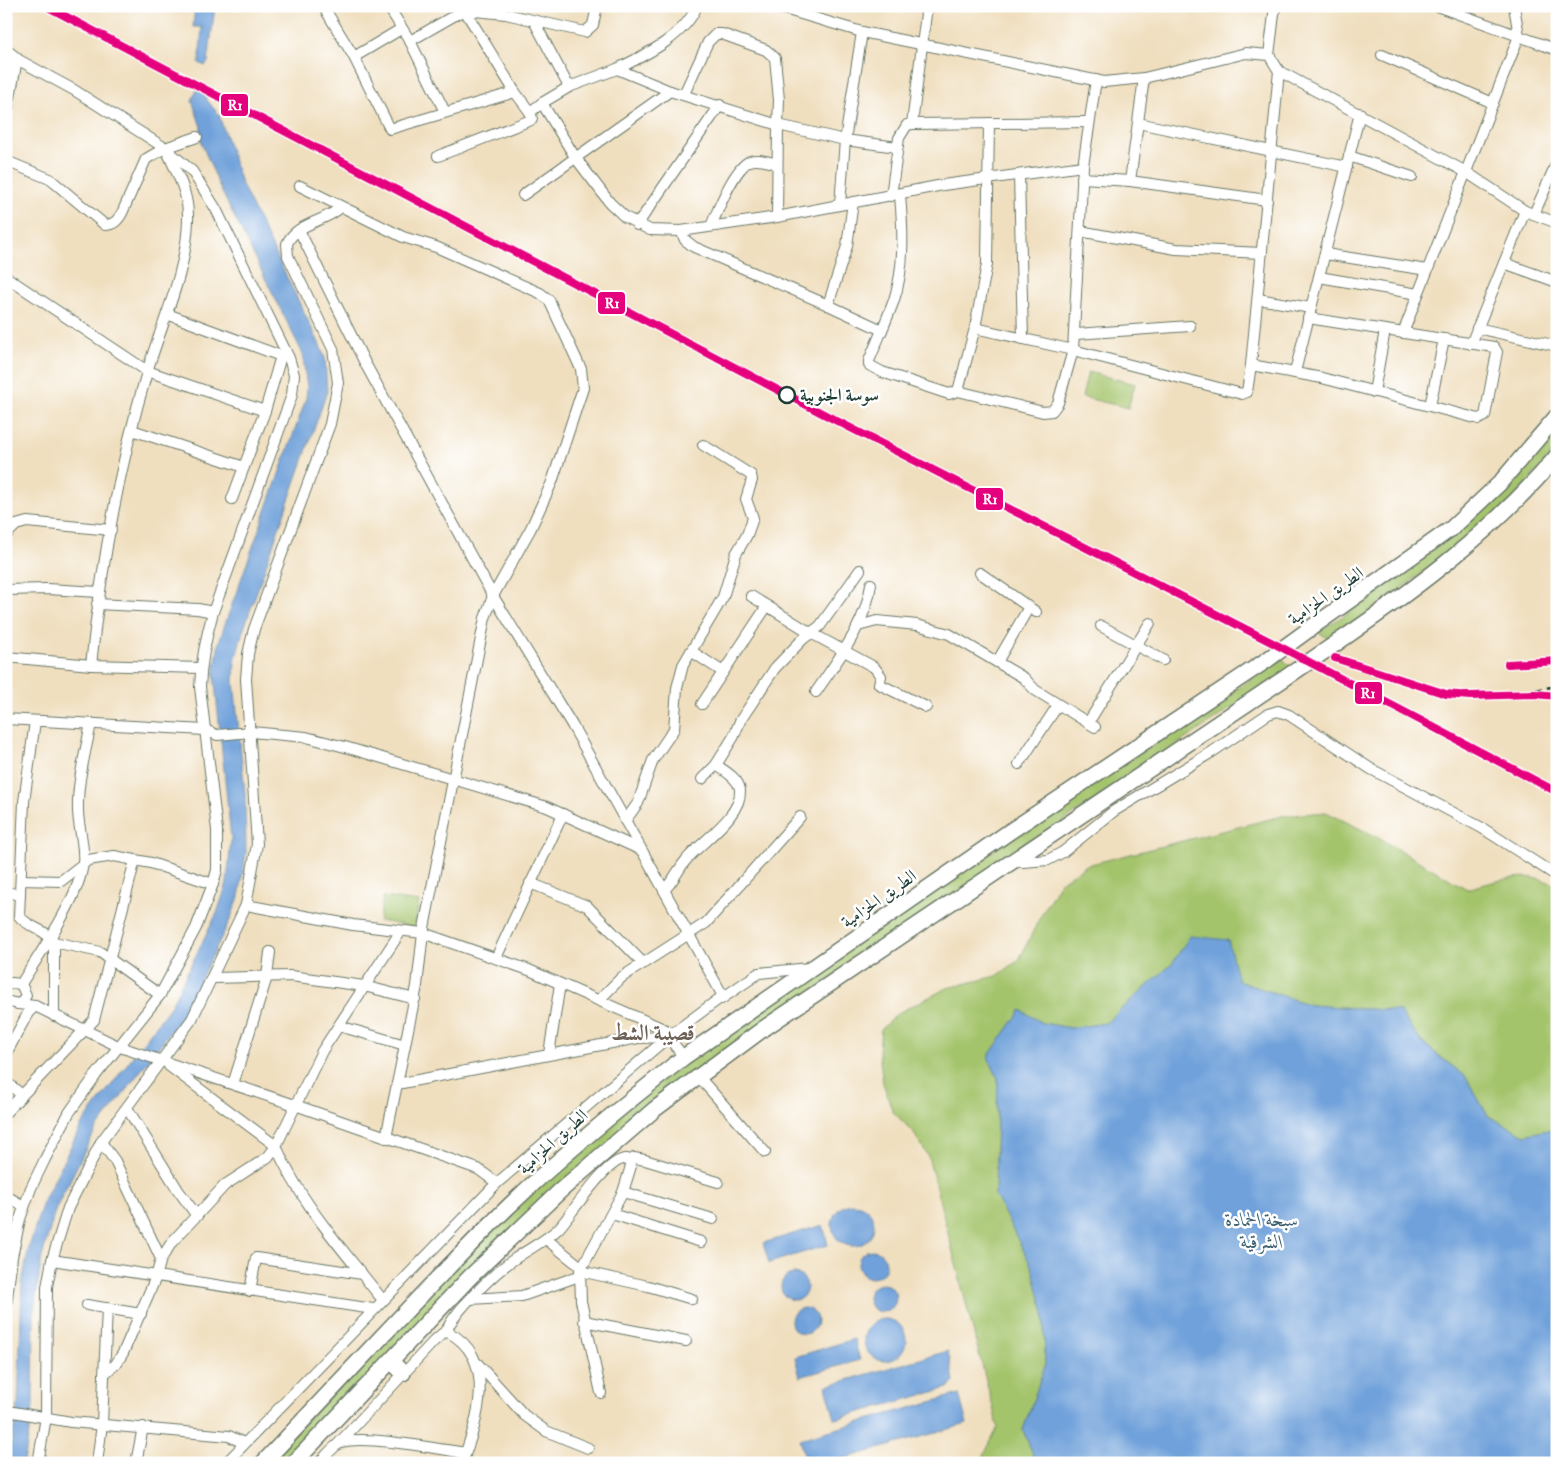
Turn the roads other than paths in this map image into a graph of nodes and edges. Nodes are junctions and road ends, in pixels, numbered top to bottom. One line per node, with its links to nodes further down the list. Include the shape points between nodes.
1 (323, 6): 22 (street)
2 (388, 6): 13 (street)
3 (597, 6): 12 (street, via 593,25 585,32)
4 (696, 6): 23 (street, via 690,19 678,31 642,57)
5 (774, 6): 14 (street)
6 (927, 6): 17 (street)
7 (1275, 6): 20 (street)
8 (1437, 6): 15 (street)
9 (1514, 6): 15 (street)
10 (463, 8): 11 (street); 16 (street); 29 (street)
11 (507, 10): 12 (street)
12 (535, 23): 27 (street)
13 (401, 29): 16 (street); 22 (street)
14 (862, 32): 17 (street); 44 (street)
15 (1519, 36): 18 (street); 32 (street)
16 (410, 41): 35 (street)
17 (922, 43): 26 (street); 41 (street)
18 (1557, 50)
19 (10, 55): 34 (main road); 46 (street, via 74,90)
20 (1269, 55): 24 (street); 25 (street, via 1246,53)
21 (1382, 55): 32 (street)
22 (354, 57): 35 (street, via 390,129)
23 (617, 69): 27 (street); 28 (street)
24 (1279, 71): 37 (street); 47 (street)
25 (1144, 78): 26 (street, via 1111,82); 40 (street)
26 (1096, 80): 39 (street)
27 (569, 87): 31 (street)
28 (670, 91): 30 (street); 50 (street)
29 (515, 92): 35 (street); 36 (street)
30 (684, 94): 33 (street); 42 (street, via 708,42 716,34 722,34 766,50 775,58)
31 (542, 103): 36 (street); 50 (street)
32 (1493, 103): 56 (street)
33 (720, 106): 42 (street); 74 (street)
34 (6, 108)
35 (445, 112)
36 (530, 112): 48 (street, via 531,120)
37 (1360, 113): 49 (street); 56 (street)
38 (989, 122): 39 (street); 41 (street); 60 (street)
39 (1088, 122): 54 (street)
40 (1138, 123): 47 (street); 61 (street)
41 (912, 124): 45 (street, via 903,129)
42 (778, 125): 44 (street); 53 (street)
43 (197, 137): 46 (street)
44 (845, 140): 45 (street); 69 (street)
45 (897, 147): 66 (street)
46 (165, 148): 51 (street, via 146,159 122,213 109,225 50,179); 62 (street, via 192,170); 64 (street)
47 (1272, 151): 55 (street); 67 (street)
48 (438, 156)
49 (1350, 156): 55 (street); 58 (street)
50 (575, 157): 65 (street); 74 (street, via 610,204)
51 (6, 161)
52 (1557, 162): 71 (street)
53 (777, 164): 72 (street); 75 (street, via 757,160 745,164)
54 (1083, 166): 57 (street); 59 (street)
55 (1347, 167): 80 (street)
56 (1466, 172): 71 (street); 82 (street)
57 (1019, 174): 60 (street); 98 (street)
58 (1412, 177)
59 (1082, 178): 61 (street); 78 (street)
60 (988, 179): 66 (street); 92 (street, via 987,264)
61 (1130, 181): 67 (street)
62 (200, 183): 64 (street); 127 (street, via 216,209 294,374 292,395)
63 (300, 186): 70 (street)
64 (186, 194): 90 (street, via 186,240)
65 (523, 195)
66 (895, 195): 68 (street); 94 (street, via 903,232 899,278 895,299)
67 (1267, 200): 79 (street)
68 (853, 202): 69 (street); 88 (street, via 847,246)
69 (840, 204): 72 (street)
70 (341, 207): 76 (street, via 332,215); 123 (street, via 403,238 436,247 540,292 549,300 581,369 583,388 580,401 559,464 531,528)
71 (1530, 213): 73 (street); 81 (street)
72 (777, 217): 75 (street)
73 (1557, 223)
74 (637, 225): 77 (street, via 650,230)
75 (711, 226): 77 (street)
76 (299, 230): 123 (street, via 366,365); 149 (street, via 288,240 286,250 333,349 338,383 330,424 254,629 246,673)
77 (682, 231): 88 (street, via 685,240 694,247)
78 (1080, 231): 79 (street, via 1176,249); 97 (street)
79 (1262, 252): 87 (street)
80 (1325, 254): 82 (street); 84 (street)
81 (1504, 263): 85 (street); 93 (street)
82 (1427, 270): 86 (street)
83 (6, 277): 104 (street)
84 (1319, 277): 86 (street); 89 (street)
85 (1557, 282)
86 (1418, 294): 96 (street)
87 (1258, 299): 89 (street); 103 (street)
88 (828, 305): 94 (street)
89 (1310, 313): 95 (street); 105 (street)
90 (167, 314): 104 (street); 109 (street, via 280,355 282,358)
91 (1190, 326): 97 (street)
92 (976, 328): 98 (street); 106 (street)
93 (1477, 328): 100 (street); 101 (street)
94 (882, 330): 106 (street, via 869,361 871,366 949,394)
95 (1385, 330): 96 (street); 107 (street)
96 (1403, 332): 99 (street)
97 (1076, 334): 102 (street)
98 (1023, 339): 102 (street)
99 (1444, 339): 100 (street); 108 (street)
100 (1471, 344): 108 (street, via 1496,349 1485,416 1479,419)
101 (1557, 346)
102 (1074, 350): 103 (street, via 1242,394 1248,391); 106 (street, via 1058,403 1048,412)
103 (1251, 365): 105 (street)
104 (147, 371): 109 (street); 111 (street)
105 (1295, 372): 107 (street)
106 (958, 391)
107 (1374, 392): 108 (street)
108 (1430, 406)
109 (265, 411): 114 (street)
110 (1557, 416): 177 (highway, الطريق الحزامية, bridge, via 1499,484 1452,528 1267,660)
111 (132, 430): 114 (street); 116 (street)
112 (703, 445): 133 (street, via 751,475 746,499 753,518 736,554 723,597)
113 (1557, 456): 158 (highway, bridge, via 1472,543 1406,595)
114 (244, 467): 115 (street)
115 (232, 498)
116 (111, 530): 117 (street, via 27,522 16,525); 122 (street)
117 (6, 535)
118 (860, 570): 131 (street, via 839,602)
119 (980, 573): 137 (street, via 1032,610)
120 (870, 584): 129 (street, via 869,600)
121 (6, 590): 122 (street)
122 (99, 592): 125 (street)
123 (493, 596): 153 (street, via 473,668); 156 (street, via 572,725)
124 (751, 596): 126 (street)
125 (97, 604): 127 (street); 138 (street)
126 (767, 606): 131 (street); 140 (street)
127 (214, 612): 139 (street, via 206,635)
128 (1150, 622): 132 (street)
129 (858, 626): 134 (street); 137 (street, via 877,621 917,624 949,634)
130 (1101, 626): 132 (street)
131 (811, 633): 134 (street); 151 (street, via 775,668)
132 (1136, 646): 136 (street); 143 (street, via 1092,725)
133 (691, 651): 140 (street); 156 (street, via 683,665 677,688 674,729 653,760 638,803)
134 (843, 651): 141 (street); 144 (street, via 879,672 879,684)
135 (6, 657): 138 (street)
136 (1163, 660)
137 (997, 662): 143 (street)
138 (91, 664): 139 (street)
139 (201, 668): 148 (street)
140 (723, 672): 142 (street)
141 (816, 692)
142 (702, 704)
143 (1058, 705): 150 (street)
144 (926, 707)
145 (6, 719): 146 (street)
146 (34, 721): 147 (street); 162 (street, via 24,802)
147 (90, 723): 148 (street); 160 (street, via 78,799)
148 (205, 730): 149 (street, via 217,735); 164 (street, via 217,830 218,857)
149 (246, 733): 153 (street, via 306,737); 168 (street, via 257,844)
150 (1019, 764)
151 (716, 765): 152 (street); 165 (street, via 740,787 740,796 729,818 686,860)
152 (702, 779)
153 (454, 780): 154 (street); 170 (street)
154 (563, 814): 157 (street); 163 (street)
155 (800, 817): 171 (street, via 706,923)
156 (625, 821): 157 (street)
157 (641, 850): 165 (street)
158 (1018, 858): 161 (street, via 1023,862 1040,861 1063,852 1114,811 1268,714 1278,711 1371,769 1482,828); 200 (highway, via 771,1023)
159 (135, 860): 160 (street, via 111,856); 164 (street); 175 (street)
160 (83, 863): 162 (street, via 61,881); 172 (street)
161 (1557, 876)
162 (21, 880): 167 (street)
163 (530, 882): 174 (street); 176 (street, via 588,906)
164 (213, 884): 184 (street, via 196,928)
165 (664, 890): 171 (street)
166 (6, 892): 167 (street)
167 (20, 895): 172 (street, via 19,916)
168 (246, 906): 169 (street); 179 (street)
169 (401, 931): 170 (street); 182 (street)
170 (423, 933): 174 (street); 185 (street)
171 (689, 934): 176 (street); 186 (street, via 722,993)
172 (52, 939): 175 (street, via 100,952); 183 (street); 190 (street)
173 (270, 952): 178 (street)
174 (496, 958): 181 (street)
175 (111, 959): 184 (street); 192 (street, via 96,1014)
176 (643, 963): 187 (street, via 622,977)
177 (812, 968): 186 (street, via 758,973); 198 (highway, الطريق الحزامية)
178 (267, 977): 179 (street); 182 (street, via 291,976); 202 (street)
179 (213, 978): 199 (street, via 192,1019)
180 (7, 984): 183 (street)
181 (560, 984): 187 (street); 197 (street)
182 (364, 986): 185 (street); 191 (street)
183 (23, 988): 188 (street, via 25,998); 189 (street)
184 (160, 995): 195 (street)
185 (415, 998): 194 (street)
186 (721, 999): 193 (street)
187 (599, 1000): 193 (street)
188 (10, 1003): 189 (street)
189 (35, 1006): 190 (street); 196 (street)
190 (54, 1016): 192 (street)
191 (338, 1026): 194 (street); 205 (street)
192 (84, 1031): 195 (street); 204 (street)
193 (670, 1035): 197 (street); 198 (street); 214 (street)
194 (405, 1045): 203 (street)
195 (120, 1047): 199 (street); 217 (street, via 69,1113)
196 (6, 1054)
197 (549, 1054): 203 (street)
198 (684, 1057): 258 (highway, الطريق الحزامية, via 584,1138 507,1208)
199 (159, 1060): 202 (street); 206 (street); 210 (street)
200 (698, 1076): 211 (street); 241 (highway, via 554,1197 464,1284)
201 (6, 1082): 204 (street)
202 (233, 1084): 205 (street)
203 (397, 1084): 208 (street)
204 (22, 1095): 207 (street)
205 (295, 1105): 208 (street); 210 (street)
206 (126, 1108): 209 (street); 219 (street)
207 (6, 1112)
208 (386, 1138): 214 (street, via 478,1170)
209 (101, 1142): 224 (street, via 115,1161); 225 (street, via 68,1208)
210 (276, 1146): 219 (street, via 268,1157 225,1185); 227 (street, via 283,1164 309,1206)
211 (765, 1152)
212 (630, 1161): 213 (street, via 634,1158 645,1160); 215 (street); 221 (street, via 620,1160 600,1178)
213 (718, 1182)
214 (497, 1183): 230 (street)
215 (623, 1192): 218 (street); 220 (street)
216 (6, 1196): 217 (street)
217 (24, 1206): 222 (street)
218 (612, 1214): 223 (street); 226 (street)
219 (197, 1216): 224 (street)
220 (713, 1219)
221 (546, 1239): 226 (street); 231 (street, via 508,1263)
222 (10, 1240): 234 (street)
223 (701, 1242)
224 (161, 1259): 228 (street)
225 (52, 1260): 228 (street); 247 (street, via 46,1318)
226 (580, 1271): 231 (street, via 522,1296); 232 (street); 238 (street)
227 (362, 1274): 229 (street, via 256,1258); 230 (street)
228 (156, 1277): 229 (street); 237 (street)
229 (250, 1291): 236 (street)
230 (382, 1299): 236 (street)
231 (471, 1299): 239 (street)
232 (692, 1299)
233 (87, 1305): 235 (street)
234 (6, 1306)
235 (107, 1308): 237 (street); 244 (street)
236 (373, 1309): 250 (street)
237 (141, 1314): 244 (street, via 123,1353)
238 (584, 1321): 240 (street); 245 (street)
239 (446, 1332): 242 (street, via 461,1342); 243 (street)
240 (686, 1341)
241 (391, 1361): 243 (highway); 259 (highway)
242 (478, 1364): 252 (street, via 524,1416 546,1431); 253 (street, via 480,1396)
243 (403, 1373): 251 (street)
244 (104, 1374): 248 (street)
245 (602, 1393)
246 (7, 1413): 247 (street)
247 (46, 1417): 248 (street); 254 (street)
248 (102, 1424): 249 (street); 255 (street)
249 (143, 1427): 250 (street, via 229,1436); 256 (street)
250 (244, 1443): 257 (street)
251 (338, 1444): 253 (street, via 357,1441 398,1443); 260 (street)
252 (588, 1448)
253 (463, 1458)
254 (38, 1463)
255 (97, 1463)
256 (136, 1463)
257 (226, 1463)
258 (262, 1463)
259 (294, 1463)
260 (319, 1463)

